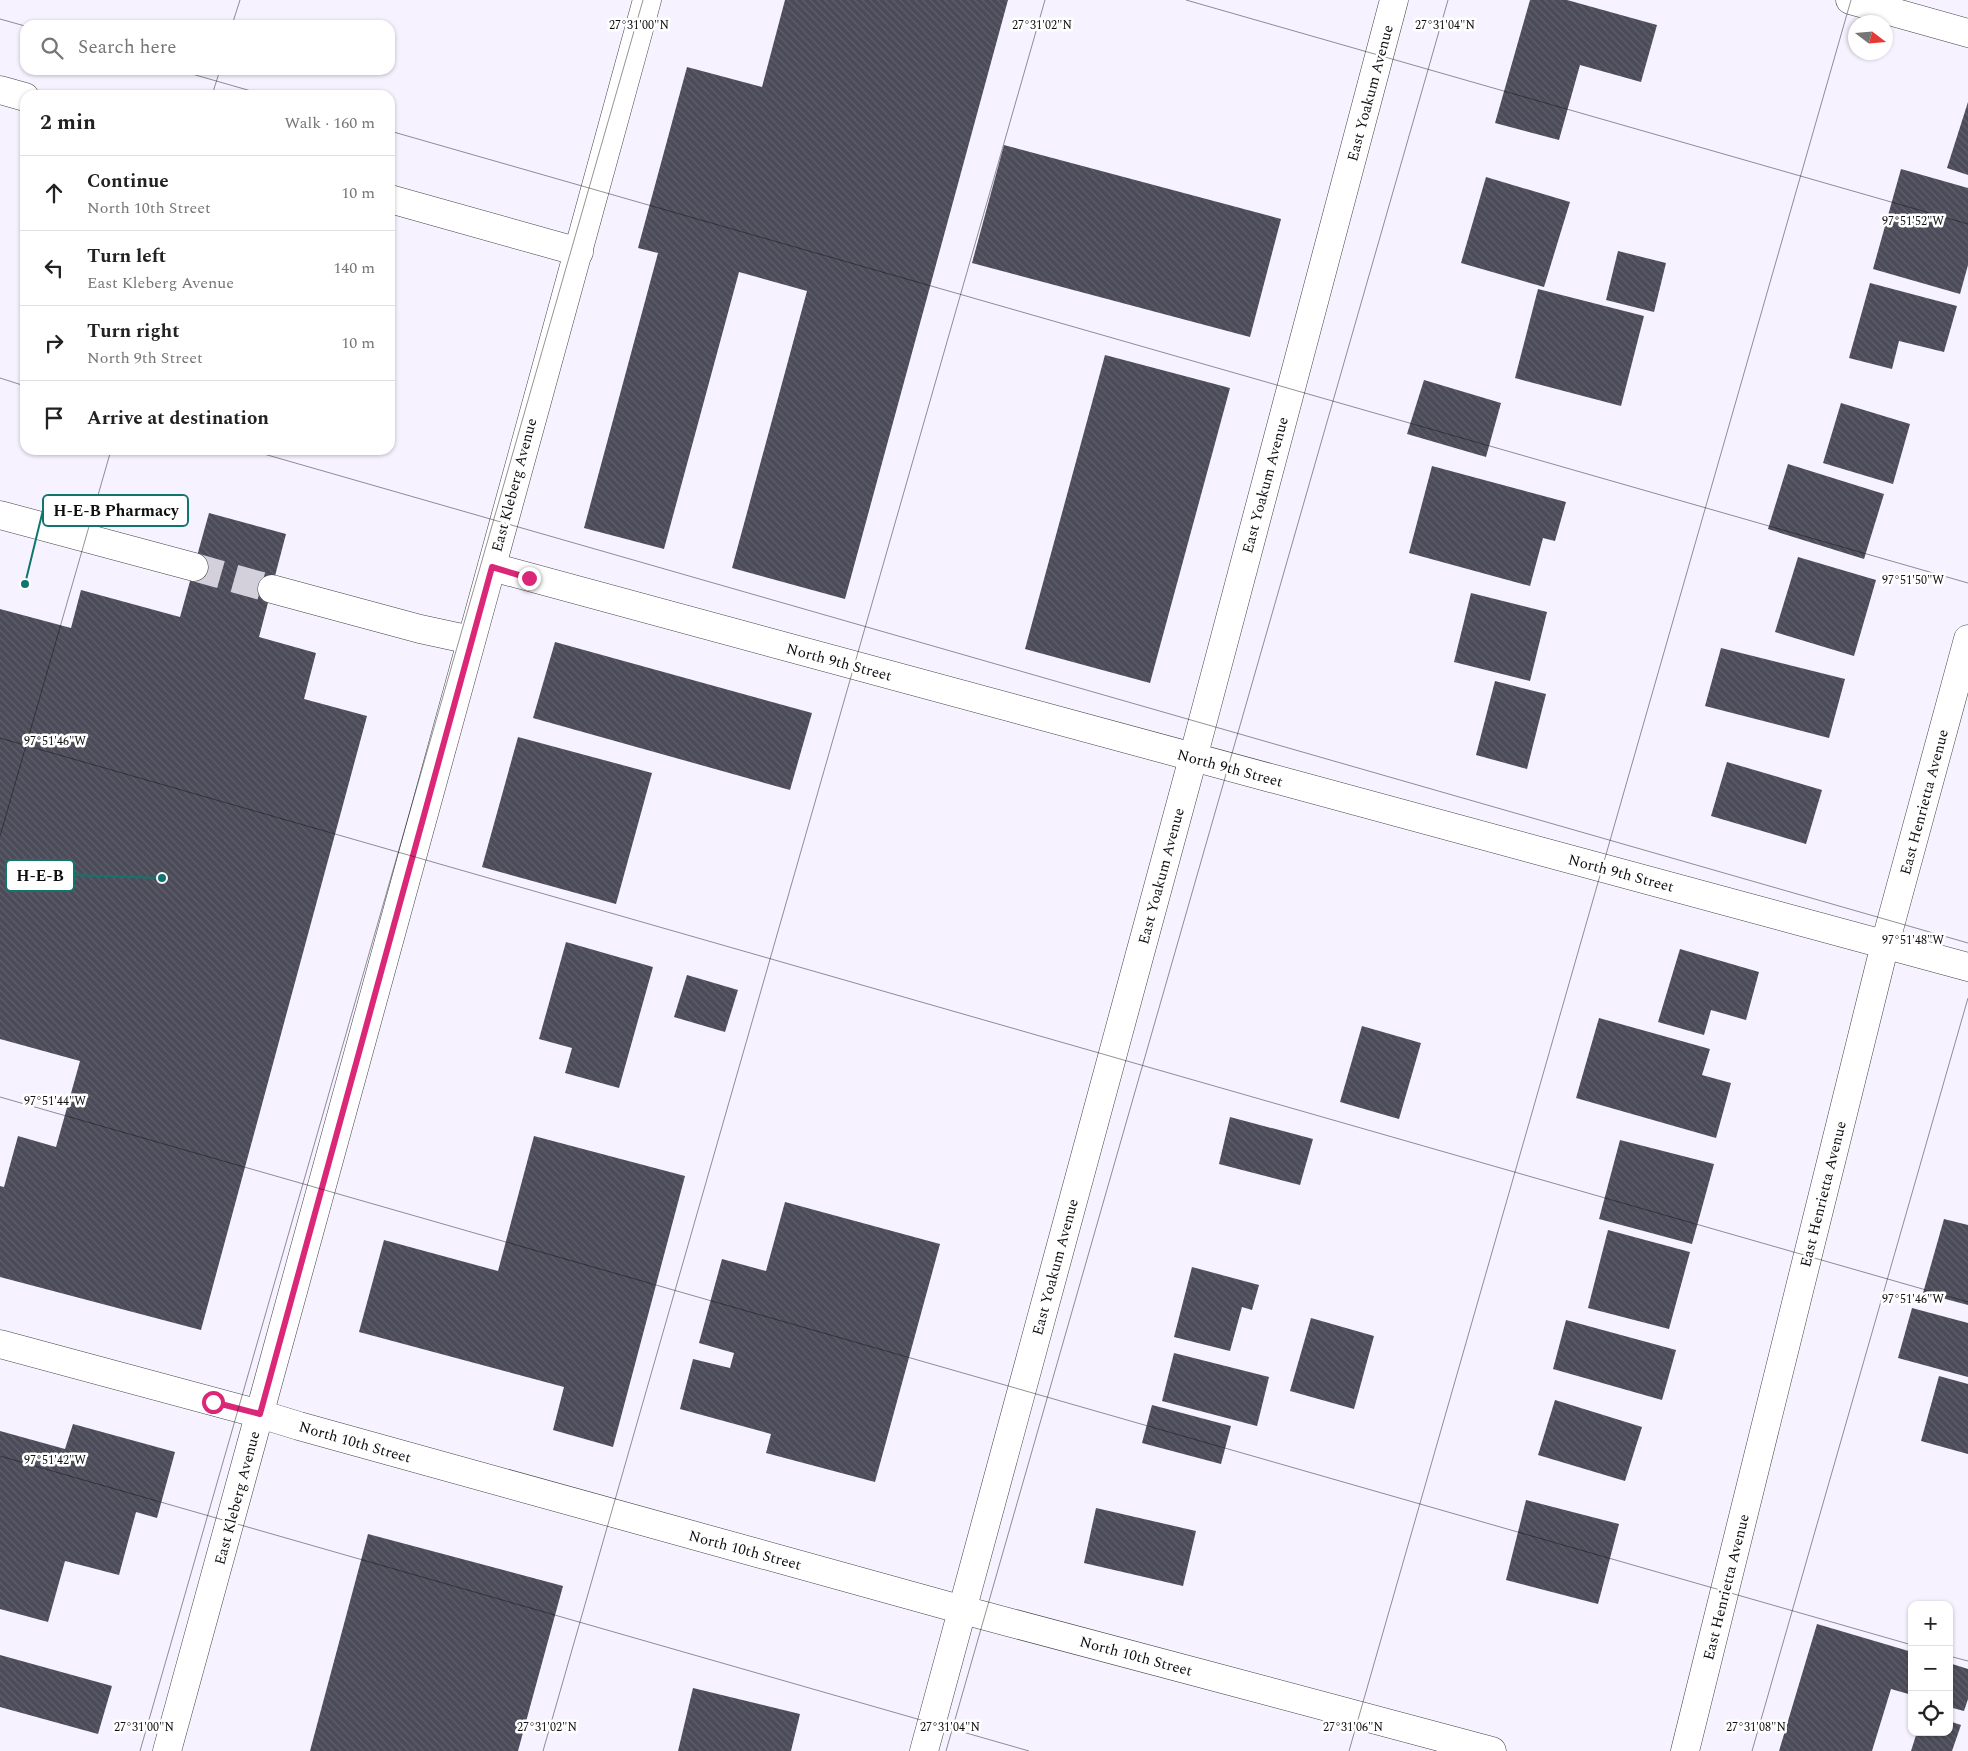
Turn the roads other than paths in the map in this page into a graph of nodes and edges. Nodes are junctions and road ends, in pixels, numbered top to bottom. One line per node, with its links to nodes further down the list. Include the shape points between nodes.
1 (647, 0): 8 (street, East Kleberg Avenue)
2 (1394, 0): 15 (street, East Yoakum Avenue)
3 (1850, 0): 4 (street)
4 (1968, 33)
5 (0, 90): 6 (street)
6 (20, 96)
7 (395, 200): 8 (street)
8 (579, 252): 11 (street, East Kleberg Avenue)
9 (0, 515): 10 (street)
10 (194, 567)
11 (492, 567): 14 (street, East Kleberg Avenue); 15 (street, North 9th Street)
12 (272, 589): 14 (street)
13 (1968, 639): 16 (street, East Henrietta Avenue)
14 (472, 640): 19 (street, East Kleberg Avenue)
15 (1193, 758): 16 (street, North 9th Street); 20 (street, East Yoakum Avenue)
16 (1885, 944): 17 (street, North 9th Street); 24 (street, East Henrietta Avenue)
17 (1968, 967)
18 (0, 1344): 19 (street, North 10th Street)
19 (260, 1414): 20 (street, North 10th Street); 21 (street, East Kleberg Avenue)
20 (963, 1610): 22 (street, East Yoakum Avenue); 23 (street, North 10th Street)
21 (167, 1751)
22 (924, 1751)
23 (1492, 1751)
24 (1685, 1751)

